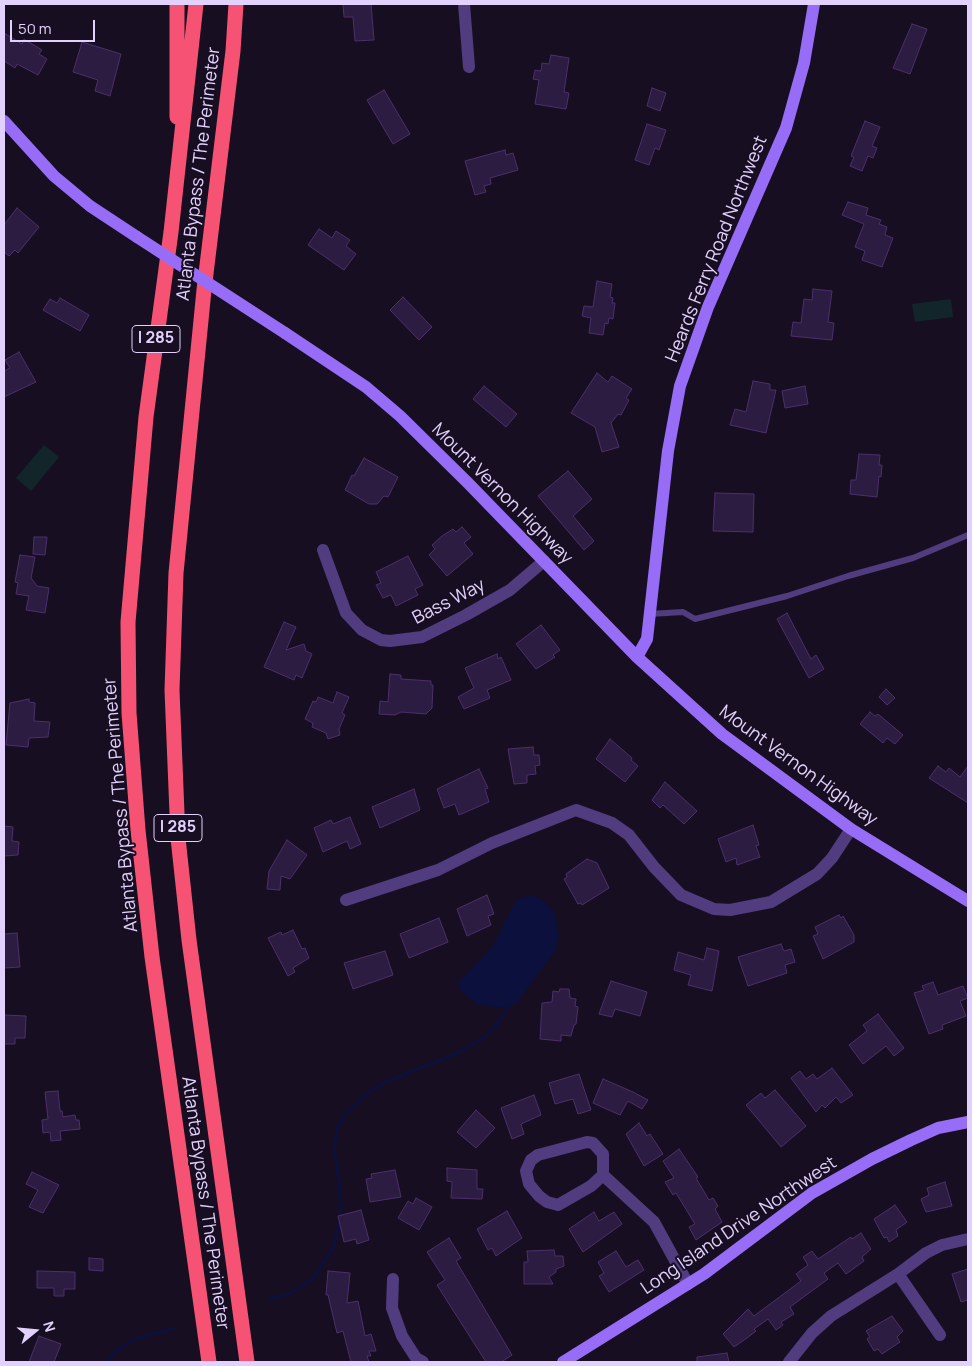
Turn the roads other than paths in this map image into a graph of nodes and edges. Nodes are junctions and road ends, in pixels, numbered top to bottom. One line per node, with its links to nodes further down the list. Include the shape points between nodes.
1 (177, 4): 8 (highway)
2 (196, 4): 8 (highway, Atlanta Bypass / The Perimeter / I 285)
3 (236, 4): 25 (highway, Atlanta Bypass / The Perimeter / I 285, via 176,573 172,690 178,838 188,940)
4 (464, 4): 6 (street)
5 (814, 4): 12 (street, Heards Ferry Road Northwest, via 804,63 786,128 708,307 680,386 668,451)
6 (469, 67)
7 (4, 124): 11 (street, Mount Vernon Highway, bridge, via 54,176 90,206 366,387 400,416)
8 (176, 189): 24 (highway, Atlanta Bypass / The Perimeter / I 285, via 146,417 128,622 129,713 152,957)
9 (968, 535): 12 (lane, via 913,558 787,596 695,619 683,612)
10 (323, 550): 11 (street, Bass Way, via 346,613 362,630 390,641 422,637 466,615 510,590)
11 (544, 561): 13 (street, Mount Vernon Highway)
12 (650, 614): 13 (street, Heards Ferry Road Northwest, via 647,639)
13 (637, 657): 14 (street, Mount Vernon Highway, via 722,734)
14 (851, 829): 15 (street, via 817,874 771,902 730,910 714,909 681,895 629,835 612,823 576,810 492,843 438,870); 16 (street, Mount Vernon Highway)
15 (346, 900)
16 (968, 901)
17 (968, 1122): 22 (street, Long Island Drive Northwest, via 938,1128 812,1193)
18 (604, 1175): 18 (street, via 558,1205 539,1196 529,1184 526,1171 531,1160 538,1155 587,1142 593,1143 603,1154); 22 (street, via 654,1222)
19 (968, 1239): 20 (street, via 942,1245 926,1253)
20 (898, 1274): 23 (street); 28 (street, via 831,1316 812,1333)
21 (393, 1279): 26 (street, via 392,1308 402,1336 416,1358)
22 (688, 1284): 27 (street, Long Island Drive Northwest)
23 (940, 1335)
24 (209, 1362)
25 (247, 1362)
26 (423, 1362)
27 (563, 1362)
28 (790, 1362)

